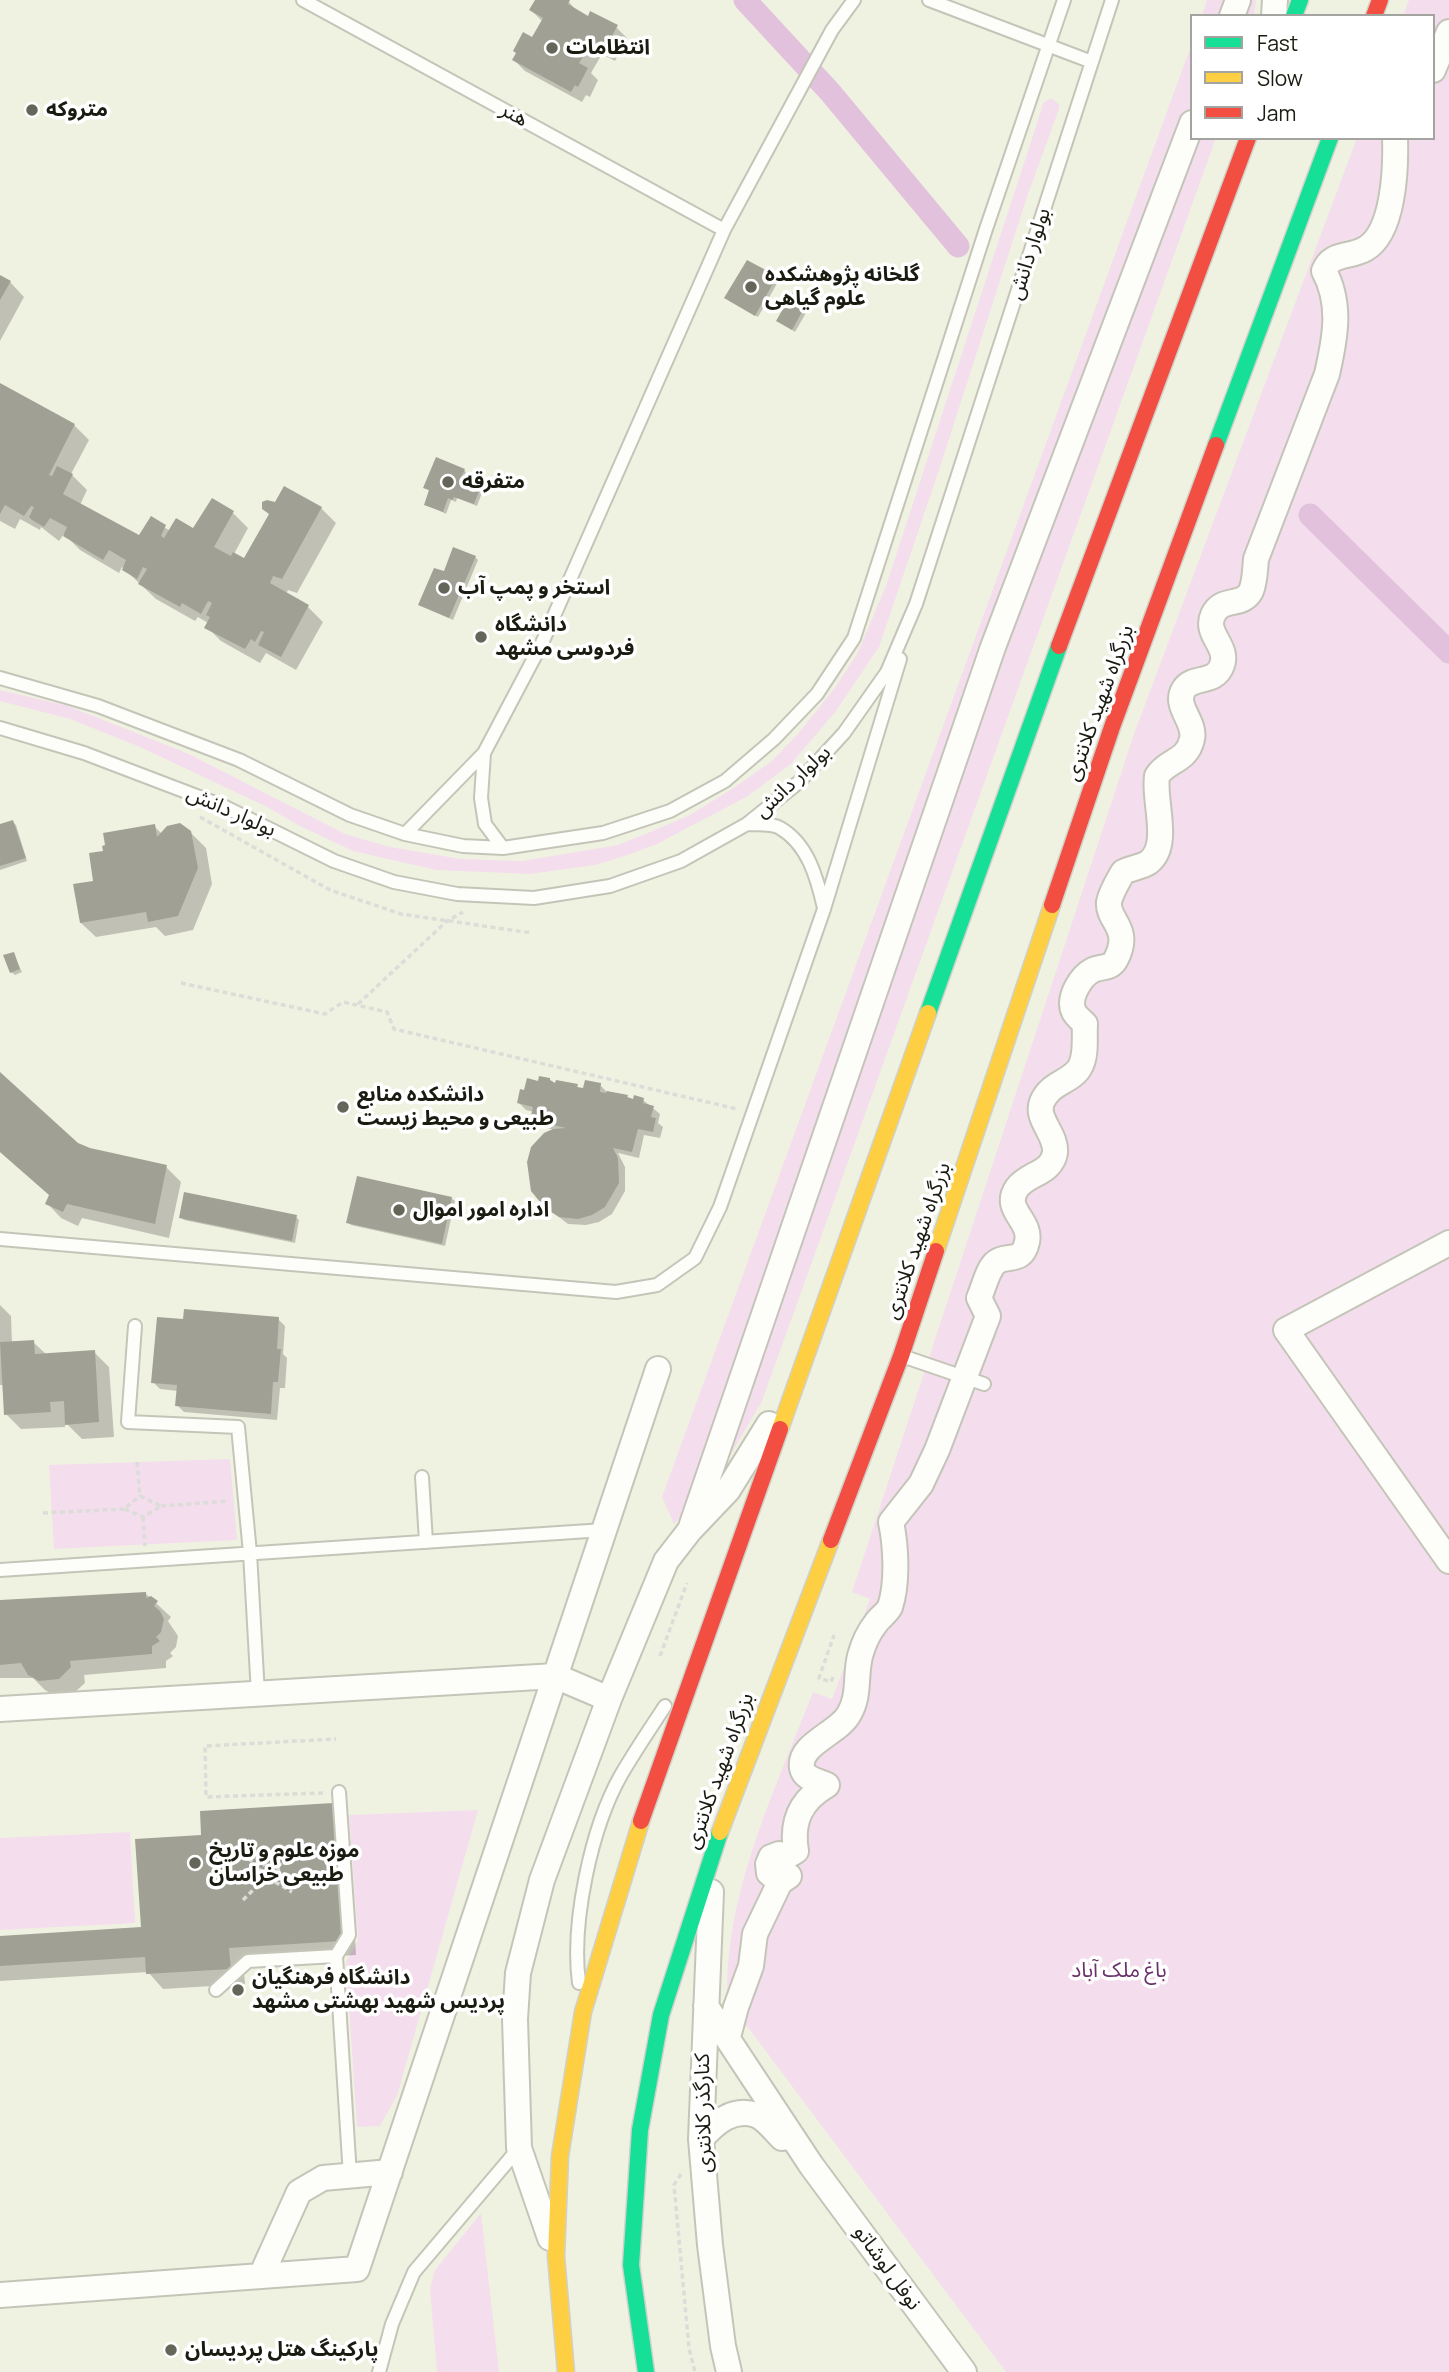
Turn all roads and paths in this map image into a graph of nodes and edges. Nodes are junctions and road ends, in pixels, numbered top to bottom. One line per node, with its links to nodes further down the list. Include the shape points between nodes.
1 (303, 0): 14 (lane, هنر)
2 (853, 0): 14 (lane, via 832,30)
3 (929, 0): 7 (lane)
4 (1065, 0): 7 (lane)
5 (1112, 0): 8 (lane, بولوار دانش)
6 (1449, 32): 9 (street)
7 (1048, 46): 8 (lane); 21 (lane, via 854,638 817,694 725,781 670,811 603,833)
8 (1092, 62): 15 (lane, بولوار دانش)
9 (1435, 65)
10 (1190, 128): 43 (street, via 993,648)
11 (1247, 140): 32 (highway, via 1035,713)
12 (1329, 140): 30 (highway, بزرگراه شهید کلانتری, via 1112,727)
13 (1395, 140): 33 (street, via 1394,182 1383,228 1365,250 1333,258 1324,271 1336,307 1327,374 1256,559 1252,589 1237,602 1216,609 1210,620 1223,664 1217,674 1186,685 1181,693 1180,703 1191,721 1193,737 1188,751 1157,776 1160,837 1156,852 1144,864 1123,872 1112,894 1109,905 1122,937 1116,961 1091,971 1075,991 1074,1013 1085,1024 1083,1059 1080,1068 1054,1085 1040,1107 1055,1153 1049,1166 1016,1189 1012,1203 1026,1224 1028,1238 1017,1257 998,1260 992,1266 979,1298 989,1316)
14 (724, 230): 18 (lane, via 542,643)
15 (916, 604): 19 (lane, بولوار دانش, via 887,672 844,733 799,782); 23 (lane)
16 (0, 678): 20 (lane, via 98,706 239,760 350,815)
17 (0, 727): 22 (lane, بولوار دانش, via 85,753 223,806 334,861 394,882)
18 (484, 753): 20 (lane); 21 (lane, via 481,798 485,824)
19 (747, 824): 22 (lane, بولوار دانش, via 681,862 610,886 534,898); 23 (lane, via 778,826 803,849 818,881)
20 (405, 834): 21 (lane, via 463,846)
21 (503, 848)
22 (492, 896): 25 (path, via 447,921)
23 (824, 909): 26 (lane)
24 (181, 983): 25 (path, via 325,1014 343,1002)
25 (357, 1005): 26 (path, via 387,1012 394,1029)
26 (753, 1113): 27 (lane, via 720,1207 695,1258 657,1285 617,1292)
27 (0, 1239)
28 (1449, 1243): 47 (street, via 1286,1330)
29 (135, 1326): 37 (lane, via 128,1422 238,1427)
30 (901, 1356): 33 (lane); 59 (highway, بزرگراه شهید کلانتری)
31 (658, 1369): 42 (street)
32 (799, 1376): 43 (street, via 728,1490); 50 (highway)
33 (975, 1381): 71 (street, via 921,1484 891,1522 895,1542 889,1609 865,1640 848,1717 815,1741 803,1758 807,1776 827,1785 799,1812 794,1825 796,1851 786,1857 771,1857 768,1864 769,1873 784,1879 755,1934 751,1966)
34 (137, 1462): 36 (path)
35 (422, 1478): 44 (lane)
36 (140, 1496): 38 (path); 39 (path)
37 (245, 1500): 38 (path); 45 (lane)
38 (161, 1506): 41 (path)
39 (124, 1509): 40 (path); 41 (path)
40 (43, 1513)
41 (143, 1517): 46 (path)
42 (604, 1530): 44 (lane); 52 (street)
43 (690, 1530): 54 (street, via 666,1561)
44 (426, 1542): 45 (lane)
45 (250, 1553): 46 (lane); 53 (lane)
46 (146, 1560): 48 (lane)
47 (1449, 1561)
48 (0, 1570)
49 (687, 1583): 51 (path)
50 (703, 1647): 70 (highway, via 637,1832); 70 (lane, via 620,1777 594,1840 580,1905 576,1958)
51 (660, 1656)
52 (555, 1676): 53 (street); 54 (street); 75 (street)
53 (258, 1693): 55 (street)
54 (609, 1699): 73 (street, via 542,1880 518,1972)
55 (0, 1709)
56 (336, 1739): 57 (path, via 205,1746 206,1797)
57 (339, 1792): 67 (lane, via 349,1935)
58 (290, 1851): 62 (path)
59 (712, 1852): 69 (street, کنارگذر کلانتری); 83 (highway, بزرگراه شهید کلانتری, via 661,2015 640,2130 631,2265)
60 (241, 1854): 61 (path)
61 (261, 1867): 62 (path, via 269,1863); 63 (path)
62 (278, 1867): 64 (path)
63 (262, 1881): 64 (path); 66 (path)
64 (275, 1882): 65 (path)
65 (292, 1892)
66 (243, 1900)
67 (336, 1956): 68 (lane, via 248,1961); 77 (lane)
68 (216, 1990)
69 (706, 2006): 71 (street, نوفل لوشاتو); 72 (street, کنارگذر کلانتری)
70 (583, 2012): 78 (highway, via 560,2156)
71 (728, 2037): 74 (street, نوفل لوشاتو)
72 (701, 2139): 74 (street, نوفل لوشاتو, via 716,2122 736,2113 758,2115); 85 (street, کنارگذر کلانتری, via 710,2245)
73 (519, 2148): 78 (street); 81 (lane, via 414,2272 392,2324)
74 (811, 2165): 86 (street, نوفل لوشاتو)
75 (390, 2172): 77 (street); 79 (street, via 357,2269)
76 (681, 2174): 84 (path, via 674,2185)
77 (350, 2176): 79 (street, via 323,2178 299,2192)
78 (556, 2256): 82 (highway)
79 (261, 2276): 80 (street)
80 (0, 2295)
81 (379, 2372)
82 (566, 2372)
83 (646, 2372)
84 (695, 2372)
85 (729, 2372)
86 (964, 2372)

